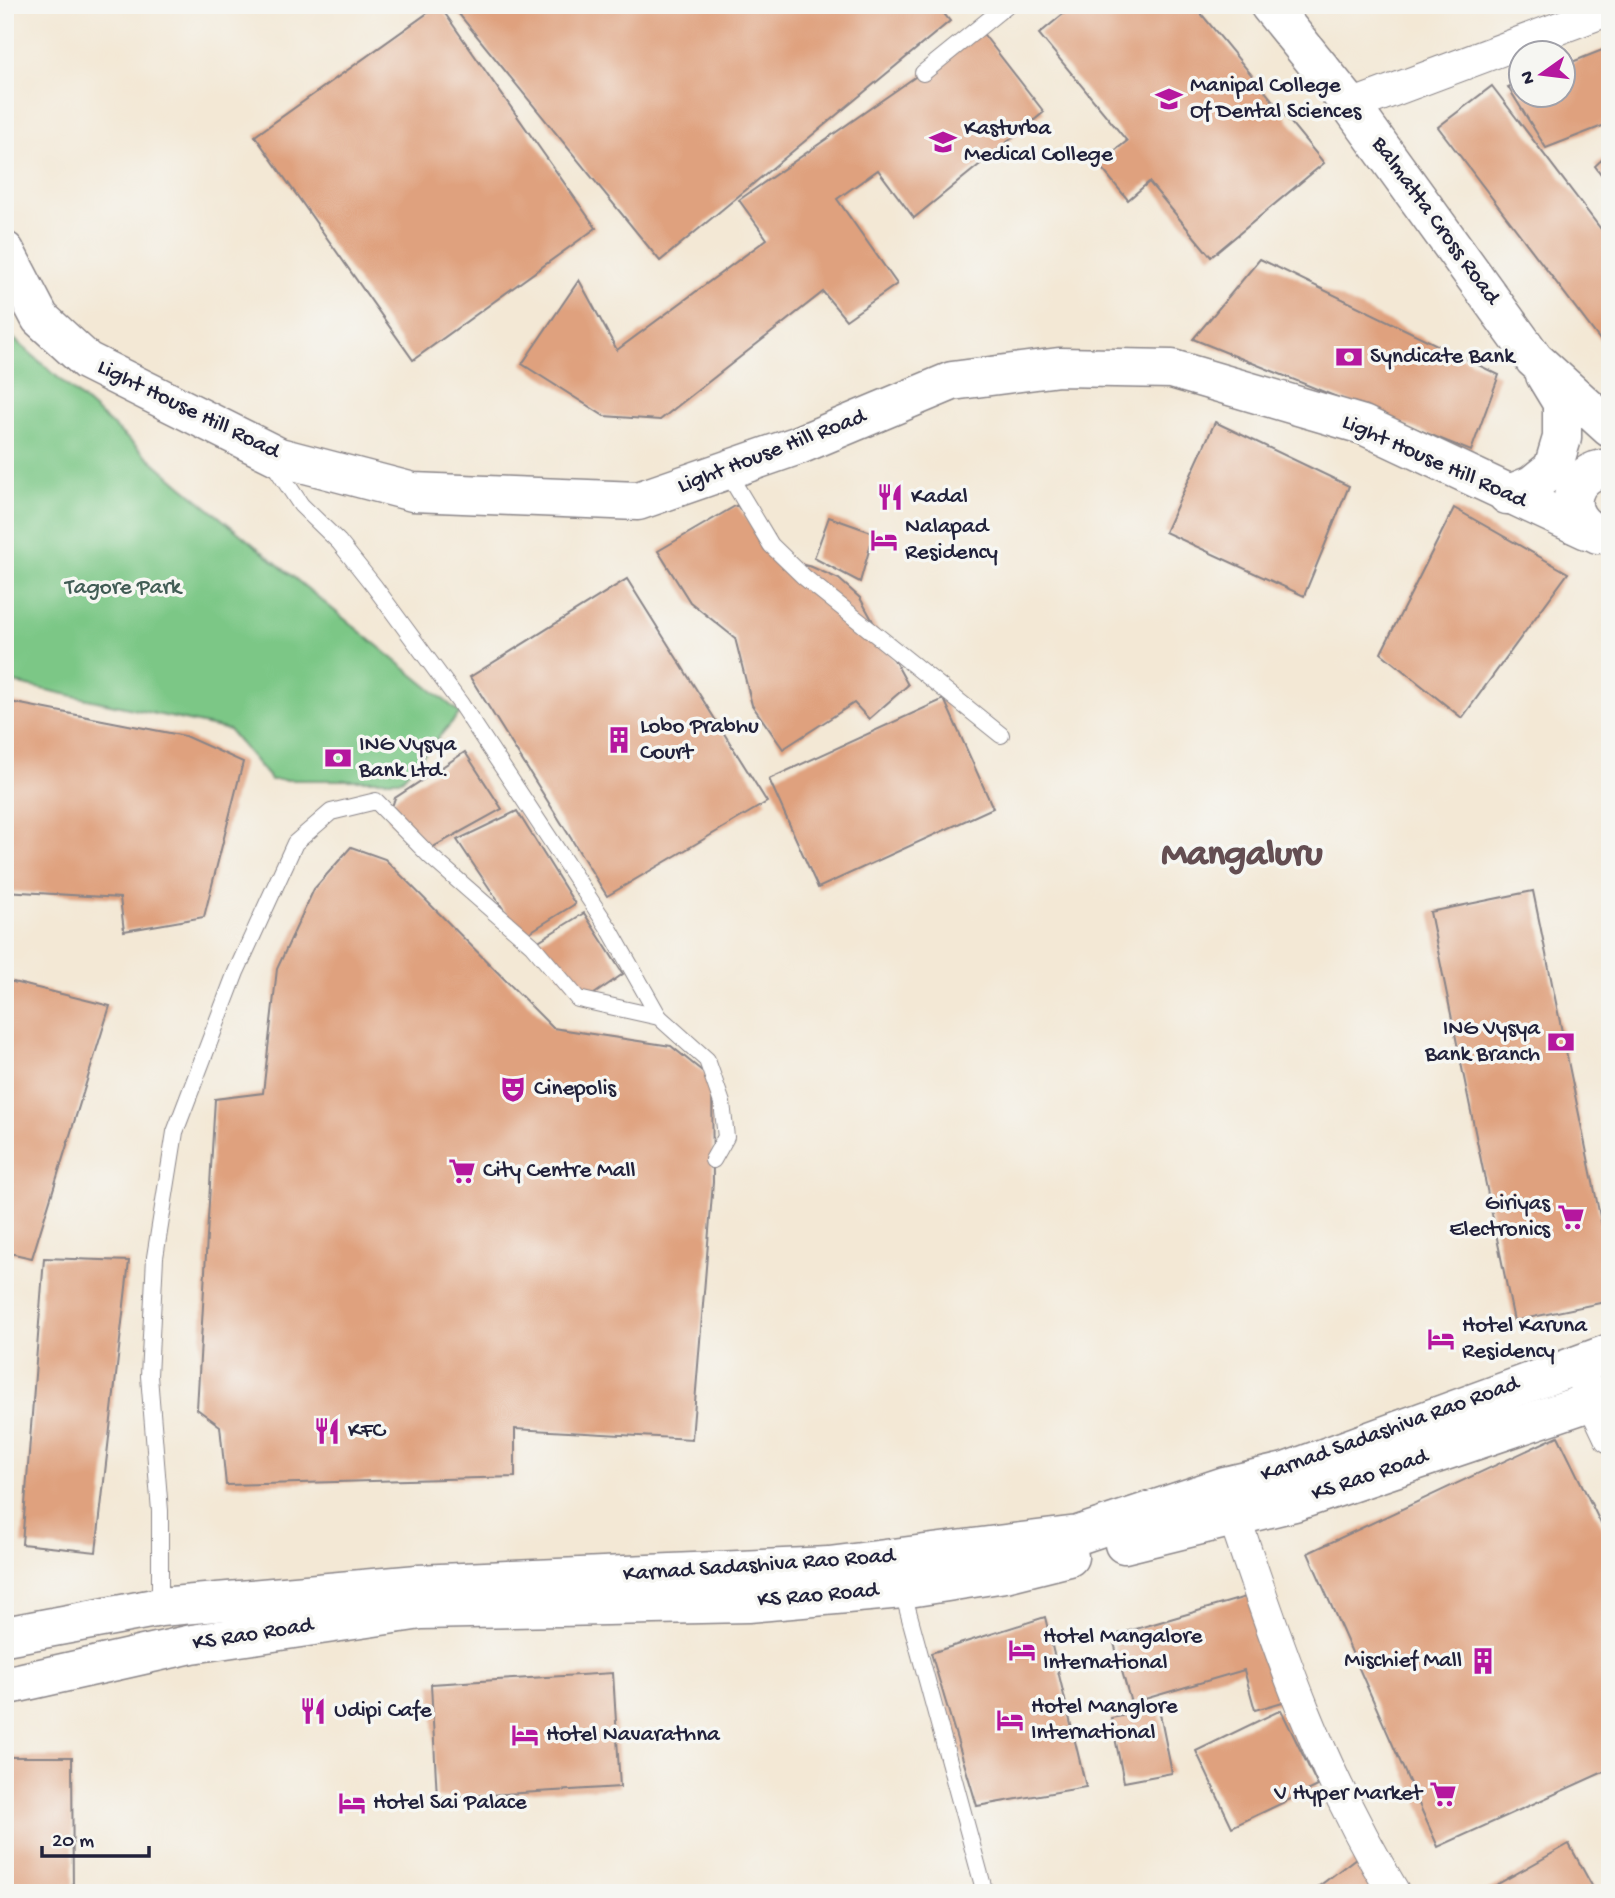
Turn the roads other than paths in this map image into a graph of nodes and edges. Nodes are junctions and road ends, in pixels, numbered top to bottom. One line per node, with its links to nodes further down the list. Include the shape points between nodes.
1 (1007, 5): 4 (lane)
2 (1269, 5): 5 (main road, Balmatta Cross Road)
3 (1610, 9): 5 (street)
4 (923, 73)
5 (1351, 106): 7 (main road, Balmatta Cross Road)
6 (5, 251): 9 (main road, Light House Hill Road, via 28,312 87,361)
7 (1534, 359): 8 (main road, Balmatta Cross Road); 12 (main road, via 1562,403 1562,438 1553,468 1532,485)
8 (1610, 428)
9 (263, 449): 11 (main road, Light House Hill Road, via 413,492 638,501); 15 (lane, via 302,505 339,542 460,703 610,930)
10 (1610, 468): 13 (main road, Light House Hill Road, via 1589,473 1577,486 1571,504 1575,517)
11 (726, 470): 12 (main road, Light House Hill Road, via 952,381 1059,367 1172,369 1363,425); 14 (lane, via 771,545 804,577)
12 (1507, 495): 13 (main road, Light House Hill Road)
13 (1598, 534)
14 (1001, 735)
15 (659, 1017): 16 (lane, via 707,1060 722,1103 726,1137); 22 (lane, via 578,999 532,945 430,856 376,801 331,812 295,843 236,972 175,1132 155,1257 149,1376 160,1511)
16 (713, 1160)
17 (1592, 1358): 18 (street); 22 (main road, Karnad Sadashiva Rao Road, via 1285,1472 1225,1486 1079,1535 829,1566 418,1584)
18 (1601, 1397): 19 (street); 20 (main road, KS Rao Road, via 1294,1502)
19 (1610, 1437)
20 (1234, 1517): 21 (main road, KS Rao Road, via 1005,1573); 26 (street, via 1304,1717 1332,1780)
21 (902, 1589): 24 (main road, KS Rao Road, via 748,1603 421,1610 192,1644); 25 (lane)
22 (160, 1607): 23 (main road, Karnad Sadashiva Rao Road)
23 (5, 1636)
24 (5, 1686)
25 (985, 1893)
26 (1394, 1893)

